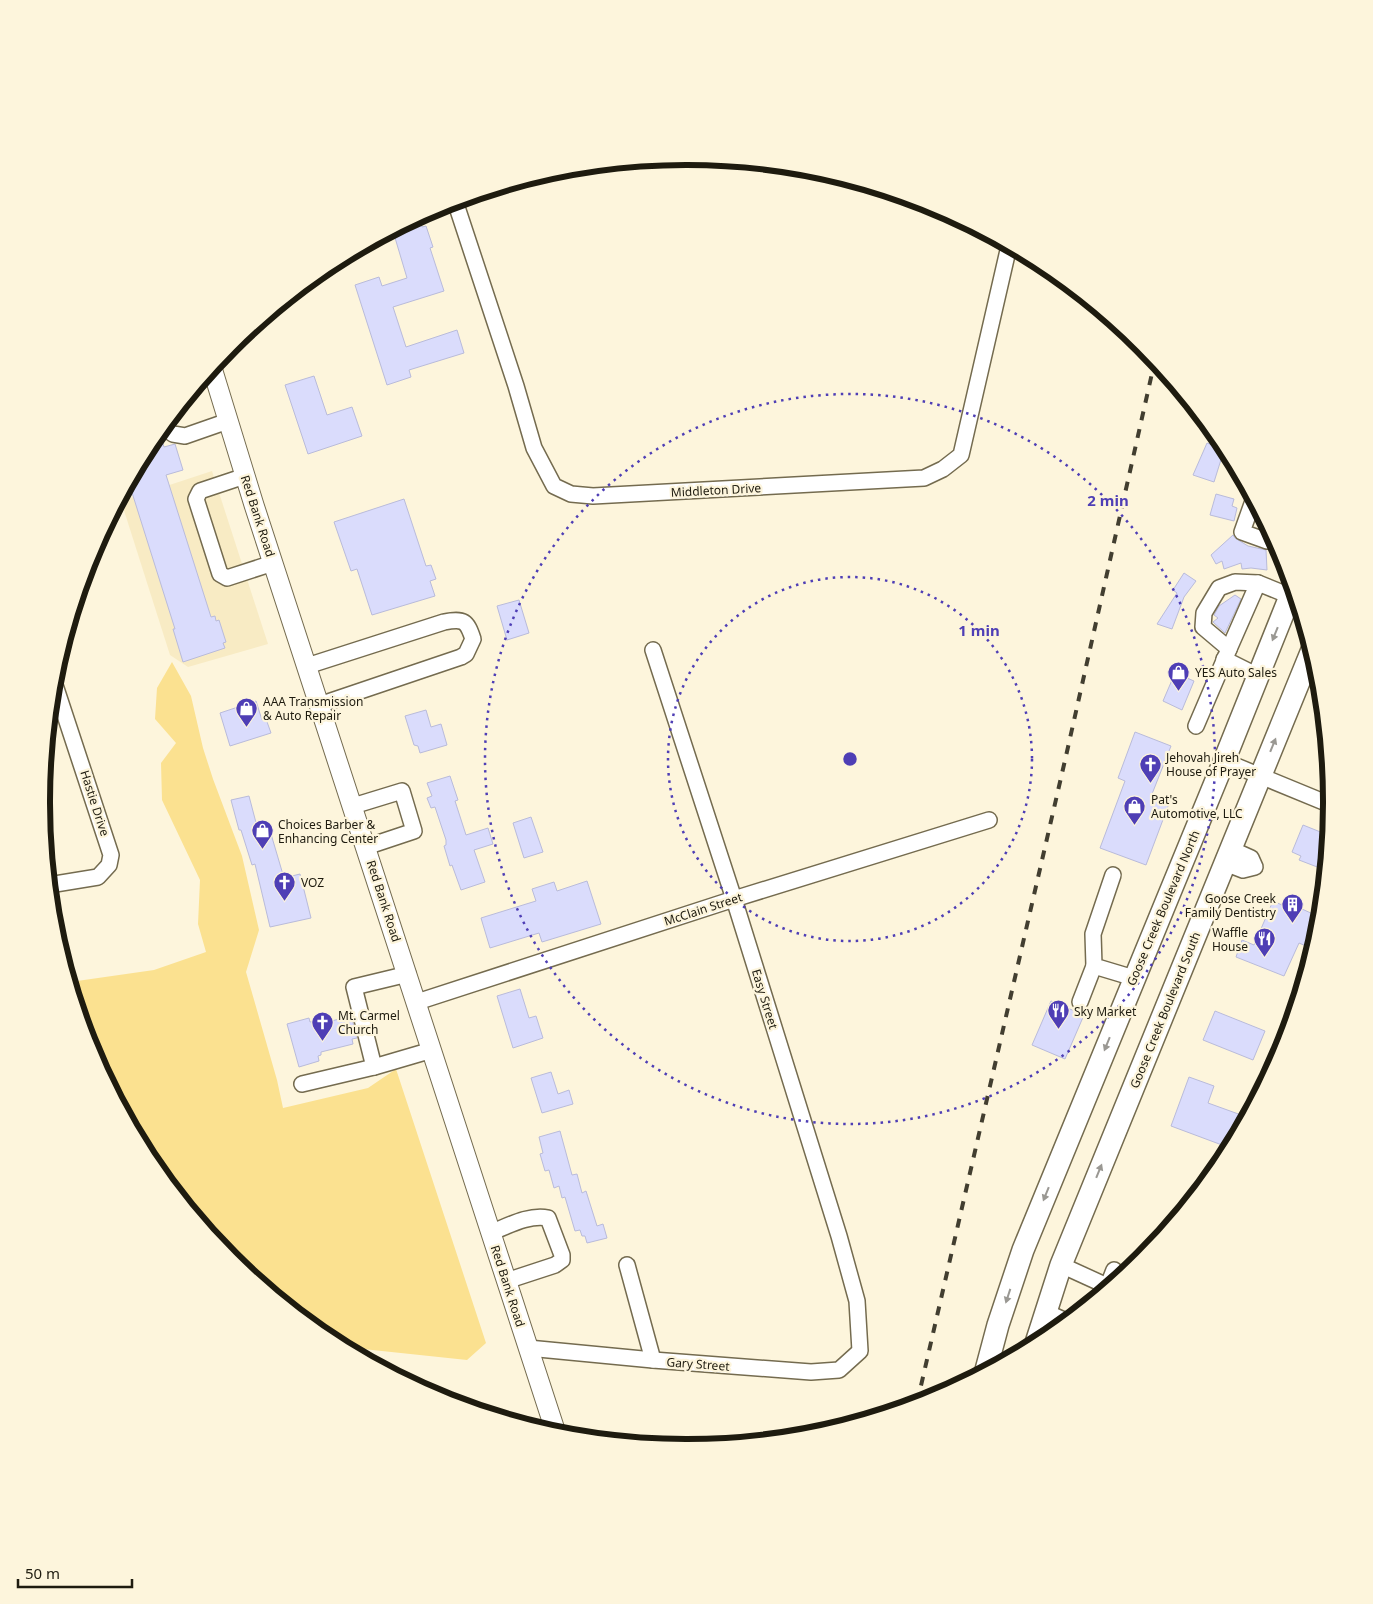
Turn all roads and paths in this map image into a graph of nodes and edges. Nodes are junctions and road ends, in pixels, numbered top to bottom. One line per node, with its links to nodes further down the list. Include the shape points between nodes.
1 (457, 208): 2 (street, Middleton Drive, via 534,448 554,486 571,494 593,496 924,478 943,470 961,455)
2 (1007, 253)
3 (214, 375): 4 (main road, Red Bank Road)
4 (228, 421): 5 (street, via 185,436); 6 (main road, Red Bank Road)
5 (170, 431)
6 (245, 476): 9 (main road, Red Bank Road); 9 (street, via 200,492 196,499 220,574 227,578)
7 (1251, 508): 8 (street, via 1242,532)
8 (1267, 541)
9 (273, 562): 16 (main road, Red Bank Road)
10 (1258, 583): 11 (street); 14 (street); 14 (street, via 1235,582 1219,588 1204,613 1203,627)
11 (1287, 591)
12 (1289, 597): 17 (highway, Goose Creek Boulevard North, one-way to 17)
13 (654, 650): 29 (street, Easy Street)
14 (1226, 654): 17 (street); 20 (street)
15 (1307, 662): 22 (highway, Goose Creek Boulevard South, one-way to 15)
16 (307, 666): 19 (main road, Red Bank Road); 19 (street, via 454,620 468,625 473,639 461,657)
17 (1258, 676): 21 (highway, Goose Creek Boulevard North)
18 (59, 697): 28 (street, Hastie Drive, via 111,855 109,865 98,878)
19 (319, 705): 24 (main road, Red Bank Road)
20 (1196, 726)
21 (1224, 761): 22 (street); 32 (highway, Goose Creek Boulevard North)
22 (1260, 776): 23 (street); 40 (highway, Goose Creek Boulevard South, one-way to 22)
23 (1323, 803)
24 (353, 806): 26 (main road, Red Bank Road); 26 (street, via 402,791 414,831)
25 (989, 820): 29 (street, McClain Street)
26 (366, 848): 31 (main road, Red Bank Road)
27 (1113, 876): 30 (street, via 1093,934)
28 (55, 884)
29 (734, 899): 33 (street, McClain Street); 49 (street, Easy Street, via 839,1236 857,1301)
30 (1094, 966): 32 (street); 34 (street)
31 (408, 974): 33 (main road, Red Bank Road); 36 (street, via 354,988)
32 (1134, 978): 51 (highway, Goose Creek Boulevard North, one-way to 51, via 1023,1250)
33 (417, 1002): 35 (main road, Red Bank Road)
34 (1080, 1002)
35 (432, 1050): 36 (street); 38 (main road, Red Bank Road)
36 (374, 1066): 37 (street)
37 (302, 1084)
38 (490, 1232): 43 (main road, Red Bank Road); 43 (street, via 530,1218 548,1218 562,1255 562,1260 555,1265)
39 (627, 1265): 50 (street)
40 (1062, 1265): 44 (street); 45 (highway, Goose Creek Boulevard South)
41 (1114, 1270): 42 (street)
42 (1112, 1276)
43 (506, 1281): 48 (main road, Red Bank Road)
44 (1102, 1284)
45 (1046, 1312): 46 (street); 47 (highway, Goose Creek Boulevard South)
46 (1059, 1318)
47 (1040, 1331)
48 (528, 1348): 50 (street, Gary Street); 52 (main road, Red Bank Road)
49 (860, 1351): 50 (street, Gary Street, via 839,1370 811,1372)
50 (653, 1360)
51 (988, 1362)
52 (553, 1424)

